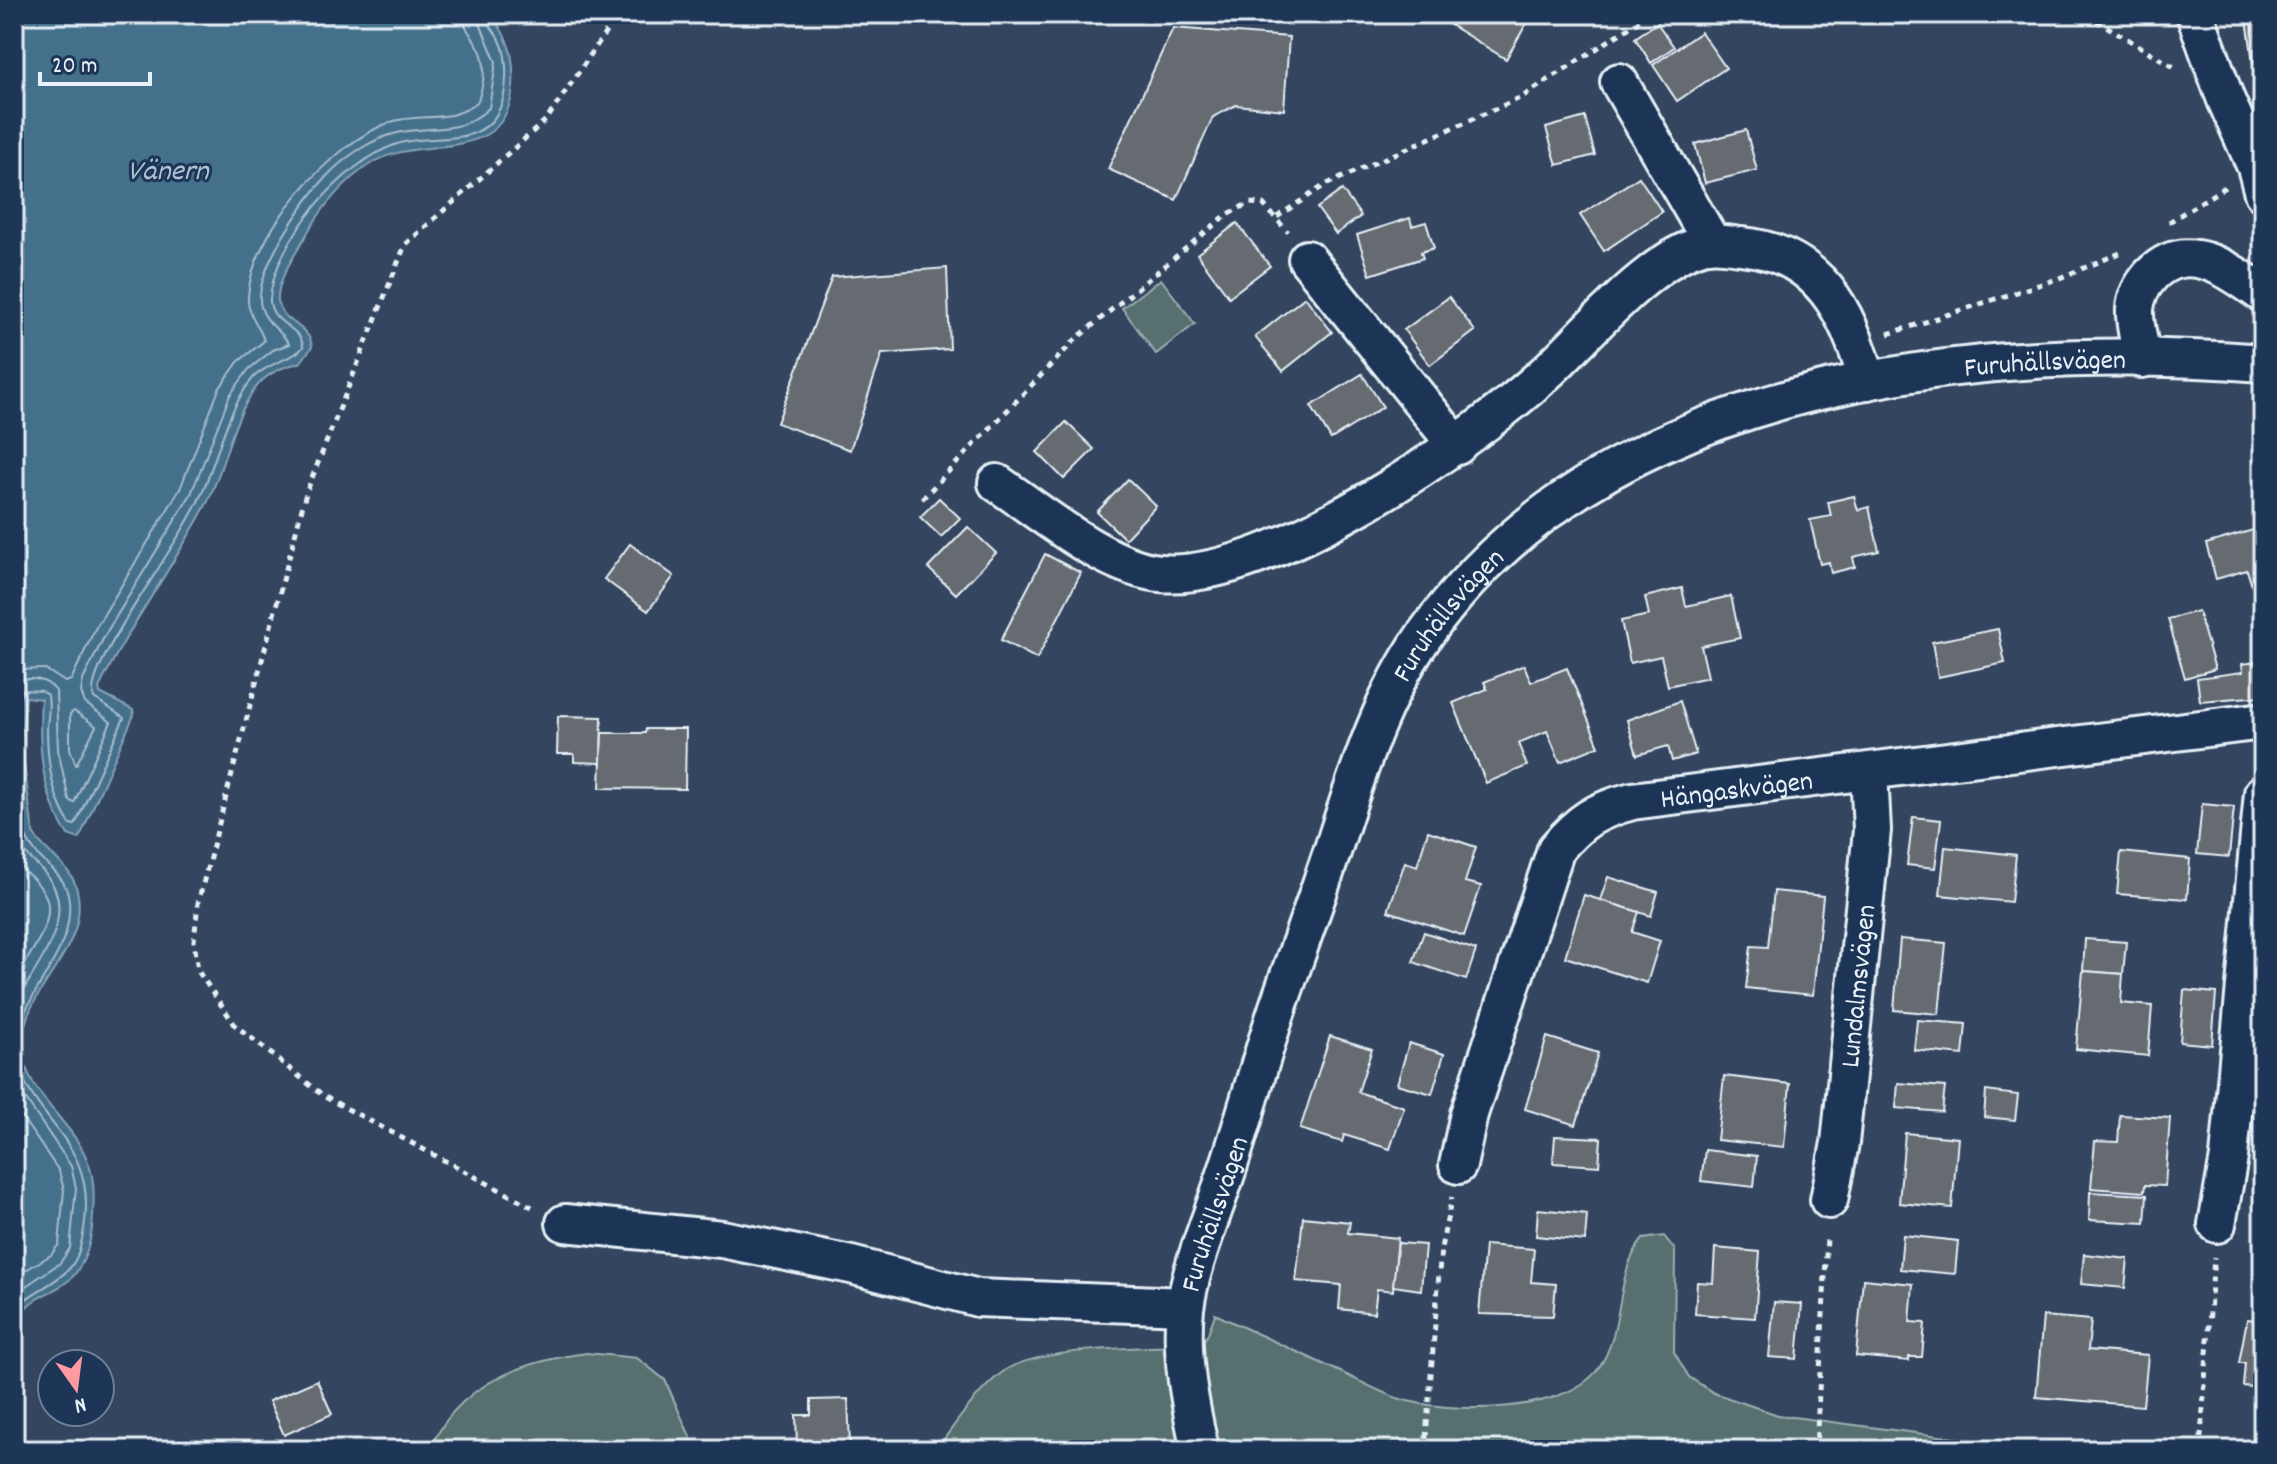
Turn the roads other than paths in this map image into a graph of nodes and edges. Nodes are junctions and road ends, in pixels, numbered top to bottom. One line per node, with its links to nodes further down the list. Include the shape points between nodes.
1 (2195, 14): 3 (street)
2 (1619, 82): 4 (street)
3 (2260, 180)
4 (1712, 243): 9 (street, via 1756,247 1811,272 1827,287 1858,345); 10 (street, via 1661,267 1506,409)
5 (1307, 259): 10 (street)
6 (2263, 294): 7 (street, via 2228,269 2201,258 2176,260 2157,269 2143,284 2135,305)
7 (2142, 359): 8 (street, Furuhällsvägen); 9 (street, Furuhällsvägen, via 2039,358)
8 (2263, 363)
9 (1867, 381): 19 (street, Furuhällsvägen, via 1713,424 1595,480 1502,548 1424,636 1375,722 1261,1057)
10 (1457, 446): 11 (street, via 1349,511 1242,560 1200,571 1160,573 1131,566)
11 (997, 483)
12 (2263, 721): 13 (street, Hängaskvägen)
13 (1869, 772): 15 (street, Hängaskvägen, via 1632,801 1600,810 1578,824 1556,849 1469,1114); 16 (street, Lundalmsvägen, via 1872,830 1840,1143)
14 (2263, 793): 18 (street, via 2229,1157)
15 (1458, 1165)
16 (1829, 1200)
17 (565, 1223): 19 (street, via 722,1239 978,1298)
18 (2217, 1224)
19 (1185, 1306): 20 (street, Furuhällsvägen, via 1184,1354)
20 (1200, 1450)

